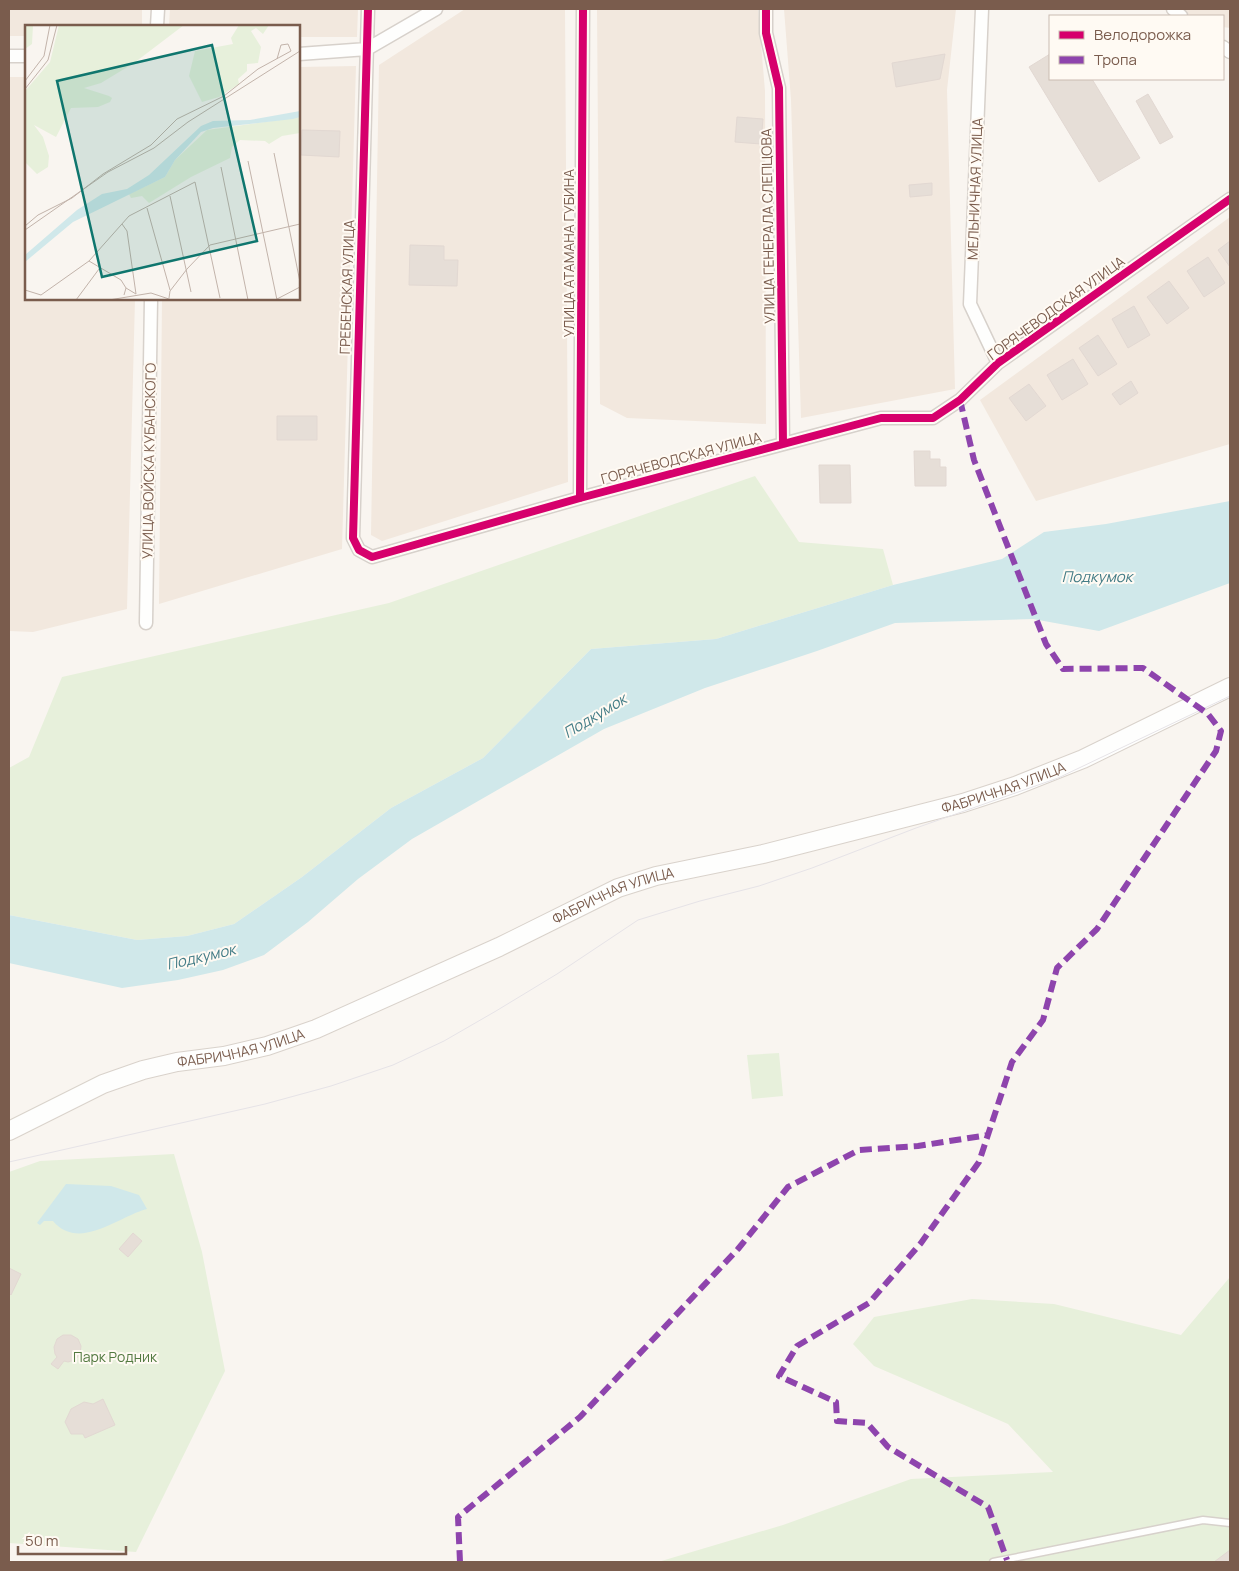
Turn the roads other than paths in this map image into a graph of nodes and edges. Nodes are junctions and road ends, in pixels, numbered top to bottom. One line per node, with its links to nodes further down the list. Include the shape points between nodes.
1 (158, 9): 7 (street)
2 (368, 9): 8 (street, ГРЕБЕНСКАЯ УЛИЦА)
3 (436, 9): 8 (street)
4 (583, 9): 16 (street, УЛИЦА АТАМАНА ГУБИНА)
5 (766, 9): 15 (street, УЛИЦА ГЕНЕРАЛА СЛЕПЦОВА, via 766,34 779,88)
6 (982, 9): 14 (street, МЕЛЬНИЧНАЯ УЛИЦА, via 970,304)
7 (157, 25)
8 (367, 49): 9 (street); 17 (street, ГРЕБЕНСКАЯ УЛИЦА, via 352,538 359,550)
9 (300, 54)
10 (9, 56): 11 (street)
11 (25, 56)
12 (1230, 200): 14 (street, ГОРЯЧЕВОДСКАЯ УЛИЦА)
13 (151, 300): 18 (street, УЛИЦА ВОЙСКА КУБАНСКОГО)
14 (998, 364): 15 (street, ГОРЯЧЕВОДСКАЯ УЛИЦА, via 960,400 933,418 881,418)
15 (783, 444): 16 (street, ГОРЯЧЕВОДСКАЯ УЛИЦА)
16 (580, 498): 17 (street, ГОРЯЧЕВОДСКАЯ УЛИЦА)
17 (372, 557)
18 (146, 623)
19 (1230, 687): 20 (main road, ФАБРИЧНАЯ УЛИЦА, via 1083,759 1015,786 963,803 762,854 656,876 618,888 499,947 316,1029 267,1046 143,1070 103,1084)
20 (9, 1132)
21 (1230, 1523): 22 (lane, via 1203,1520)
22 (993, 1562)

